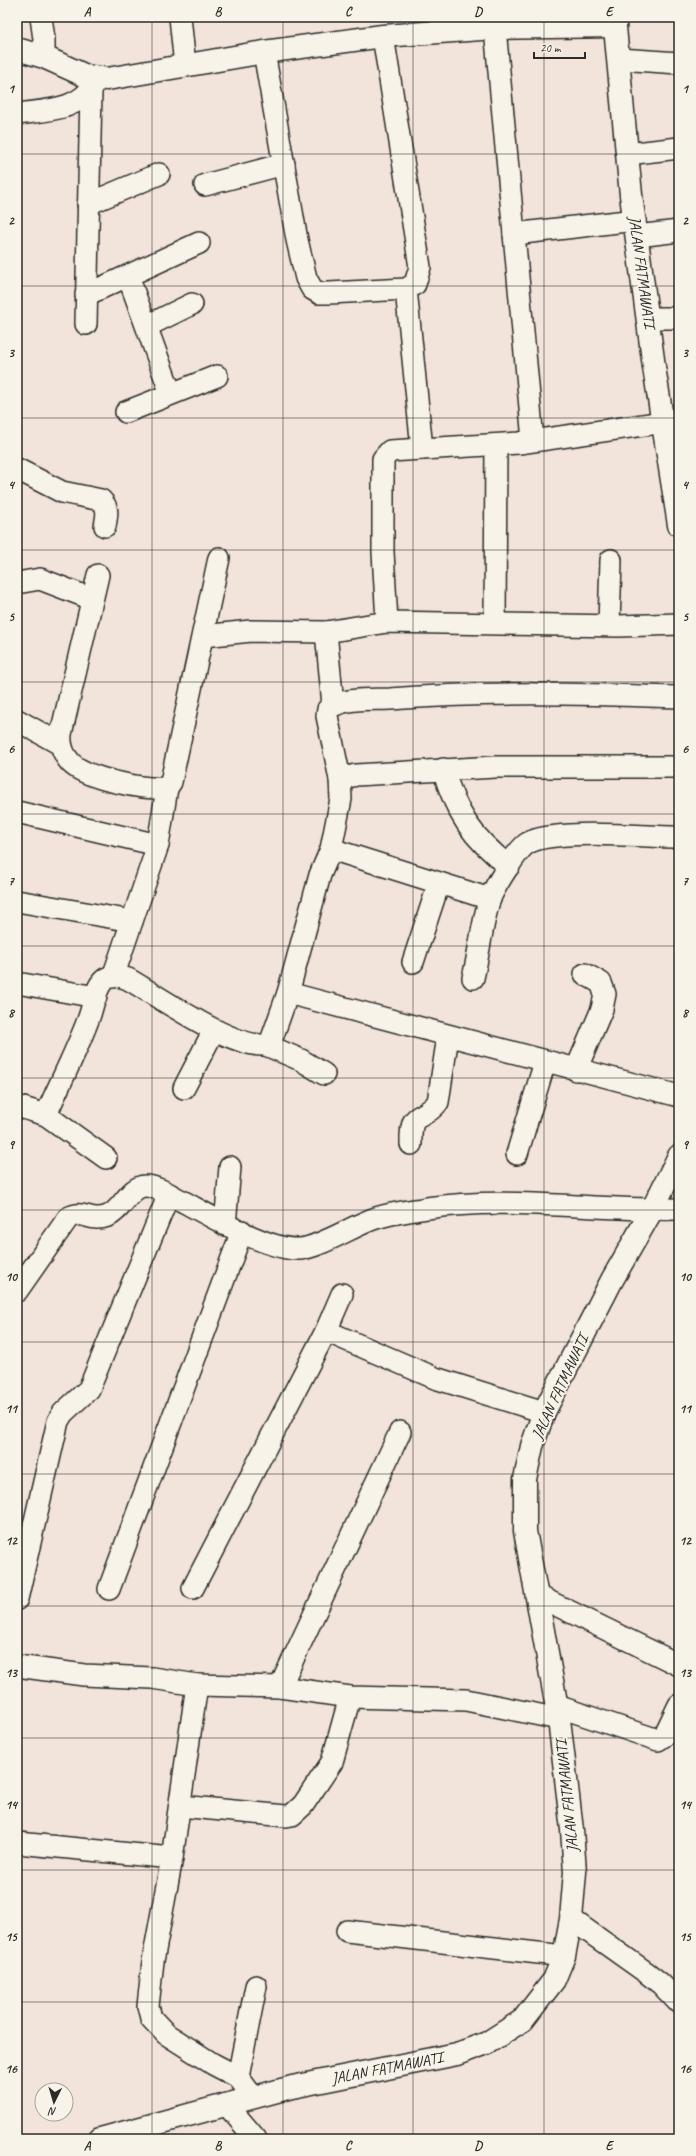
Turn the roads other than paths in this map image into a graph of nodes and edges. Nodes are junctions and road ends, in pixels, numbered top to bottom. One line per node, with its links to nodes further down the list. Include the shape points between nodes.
1 (41, 17): 8 (street)
2 (180, 17): 11 (street)
3 (614, 22): 4 (street); 9 (street, JALAN FATMAWATI)
4 (494, 28): 5 (street); 22 (street)
5 (383, 36): 7 (street); 25 (street, via 420,267 415,284)
6 (17, 48): 8 (street)
7 (264, 52): 11 (street); 16 (street)
8 (44, 57): 12 (street)
9 (619, 59): 10 (street); 15 (street, JALAN FATMAWATI)
10 (679, 63)
11 (185, 66): 12 (street, via 117,78)
12 (94, 85): 13 (street, via 82,99 63,108); 19 (street)
13 (17, 114)
14 (679, 148): 15 (street)
15 (627, 154): 20 (street, JALAN FATMAWATI)
16 (284, 164): 18 (street); 25 (street, via 297,240 306,278 312,289 319,293 329,293)
17 (159, 174): 19 (street)
18 (205, 185)
19 (88, 204): 26 (street)
20 (636, 228): 21 (street); 22 (street); 28 (street, JALAN FATMAWATI)
21 (679, 232)
22 (514, 234): 36 (street)
23 (199, 243): 24 (street)
24 (128, 276): 26 (street); 31 (street)
25 (406, 289): 38 (street)
26 (86, 295): 30 (street)
27 (192, 304): 31 (street)
28 (649, 318): 29 (street); 35 (street, JALAN FATMAWATI, via 654,367)
29 (679, 318)
30 (86, 324)
31 (147, 326): 33 (street)
32 (217, 376): 33 (street)
33 (171, 394): 34 (street)
34 (126, 412)
35 (664, 422): 36 (street); 40 (street, JALAN FATMAWATI)
36 (533, 440): 37 (street)
37 (496, 445): 38 (street); 48 (street)
38 (422, 449): 47 (street, via 390,451 383,459 383,552)
39 (17, 469): 41 (street, via 62,492 101,500 107,512)
40 (679, 522)
41 (105, 526)
42 (219, 558): 52 (street)
43 (611, 560): 50 (street)
44 (98, 575): 46 (street)
45 (17, 583): 46 (street, via 40,579)
46 (92, 599): 56 (street)
47 (387, 622): 48 (street); 51 (street)
48 (495, 623): 50 (street)
49 (679, 624): 50 (street)
50 (609, 625)
51 (326, 632): 52 (street, via 251,631); 54 (street)
52 (203, 636): 60 (street, via 171,782)
53 (679, 697): 54 (street, via 558,693 411,697)
54 (333, 705): 59 (street, via 328,709 327,716)
55 (17, 720): 56 (street)
56 (60, 744): 60 (street, via 70,763 79,769 112,782 155,789)
57 (679, 767): 58 (street)
58 (442, 769): 59 (street, via 356,775); 65 (street, via 468,827 486,849)
59 (340, 780): 64 (street, via 341,799)
60 (167, 788): 63 (street)
61 (17, 812): 63 (street)
62 (679, 837): 65 (street, via 563,835 540,838 527,843)
63 (158, 845): 69 (street)
64 (331, 850): 66 (street); 75 (street, via 320,875)
65 (509, 866): 67 (street)
66 (439, 883): 67 (street); 70 (street)
67 (490, 899): 73 (street)
68 (17, 901): 69 (street)
69 (132, 921): 72 (street)
70 (413, 962)
71 (585, 974): 81 (street, via 600,983 605,994 602,1009)
72 (112, 977): 76 (street, via 105,980); 77 (street, via 128,979)
73 (473, 978)
74 (17, 983): 76 (street)
75 (288, 993): 78 (street); 79 (street, via 274,1035)
76 (96, 997): 86 (street)
77 (214, 1030): 79 (street, via 248,1044); 83 (street)
78 (448, 1036): 80 (street); 87 (street, via 438,1102 415,1117 412,1122)
79 (266, 1045): 82 (street, via 301,1060)
80 (545, 1062): 81 (street); 88 (street)
81 (576, 1070): 84 (street)
82 (324, 1074)
83 (184, 1088)
84 (679, 1096)
85 (17, 1106): 86 (street)
86 (46, 1115): 90 (street)
87 (411, 1144)
88 (517, 1154)
89 (679, 1156): 94 (street, JALAN FATMAWATI)
90 (106, 1158)
91 (230, 1167): 95 (street)
92 (169, 1194): 95 (street); 96 (street, via 145,1186 137,1188 110,1215 97,1219 79,1214 68,1218); 104 (street, via 89,1389 58,1421)
93 (679, 1209): 94 (street)
94 (652, 1210): 95 (street, via 480,1202 427,1208 375,1218 300,1248 279,1246); 99 (street, JALAN FATMAWATI, via 612,1280)
95 (233, 1228): 102 (street)
96 (17, 1291)
97 (342, 1294): 98 (street)
98 (326, 1331): 99 (street, via 435,1378); 101 (street)
99 (544, 1412): 103 (street, JALAN FATMAWATI, via 532,1446 525,1479 525,1531)
100 (400, 1432): 108 (street)
101 (193, 1588)
102 (109, 1589)
103 (538, 1596): 105 (street); 111 (street, JALAN FATMAWATI)
104 (17, 1599)
105 (679, 1665)
106 (17, 1666): 107 (street, via 84,1675 152,1678)
107 (196, 1684): 108 (street); 112 (street)
108 (280, 1687): 109 (street)
109 (350, 1697): 111 (street, via 466,1700); 112 (street, via 332,1762 303,1805 292,1815)
110 (679, 1705): 111 (street, via 664,1736 658,1740)
111 (558, 1712): 115 (street, JALAN FATMAWATI, via 574,1858)
112 (180, 1806): 114 (street)
113 (18, 1843): 114 (street)
114 (172, 1858): 120 (street, via 153,1961 148,1997 149,2012 151,2018 166,2034)
115 (571, 1919): 117 (street, JALAN FATMAWATI); 119 (street, via 657,1980)
116 (347, 1931): 117 (street)
117 (564, 1956): 121 (street, JALAN FATMAWATI, via 554,1980 523,2020 487,2043 457,2054 356,2073)
118 (256, 1986): 120 (street)
119 (679, 2003)
120 (238, 2077): 121 (street)
121 (252, 2097): 122 (street, JALAN FATMAWATI)
122 (226, 2104): 123 (street, JALAN FATMAWATI); 124 (street)
123 (100, 2139)
124 (256, 2139)

